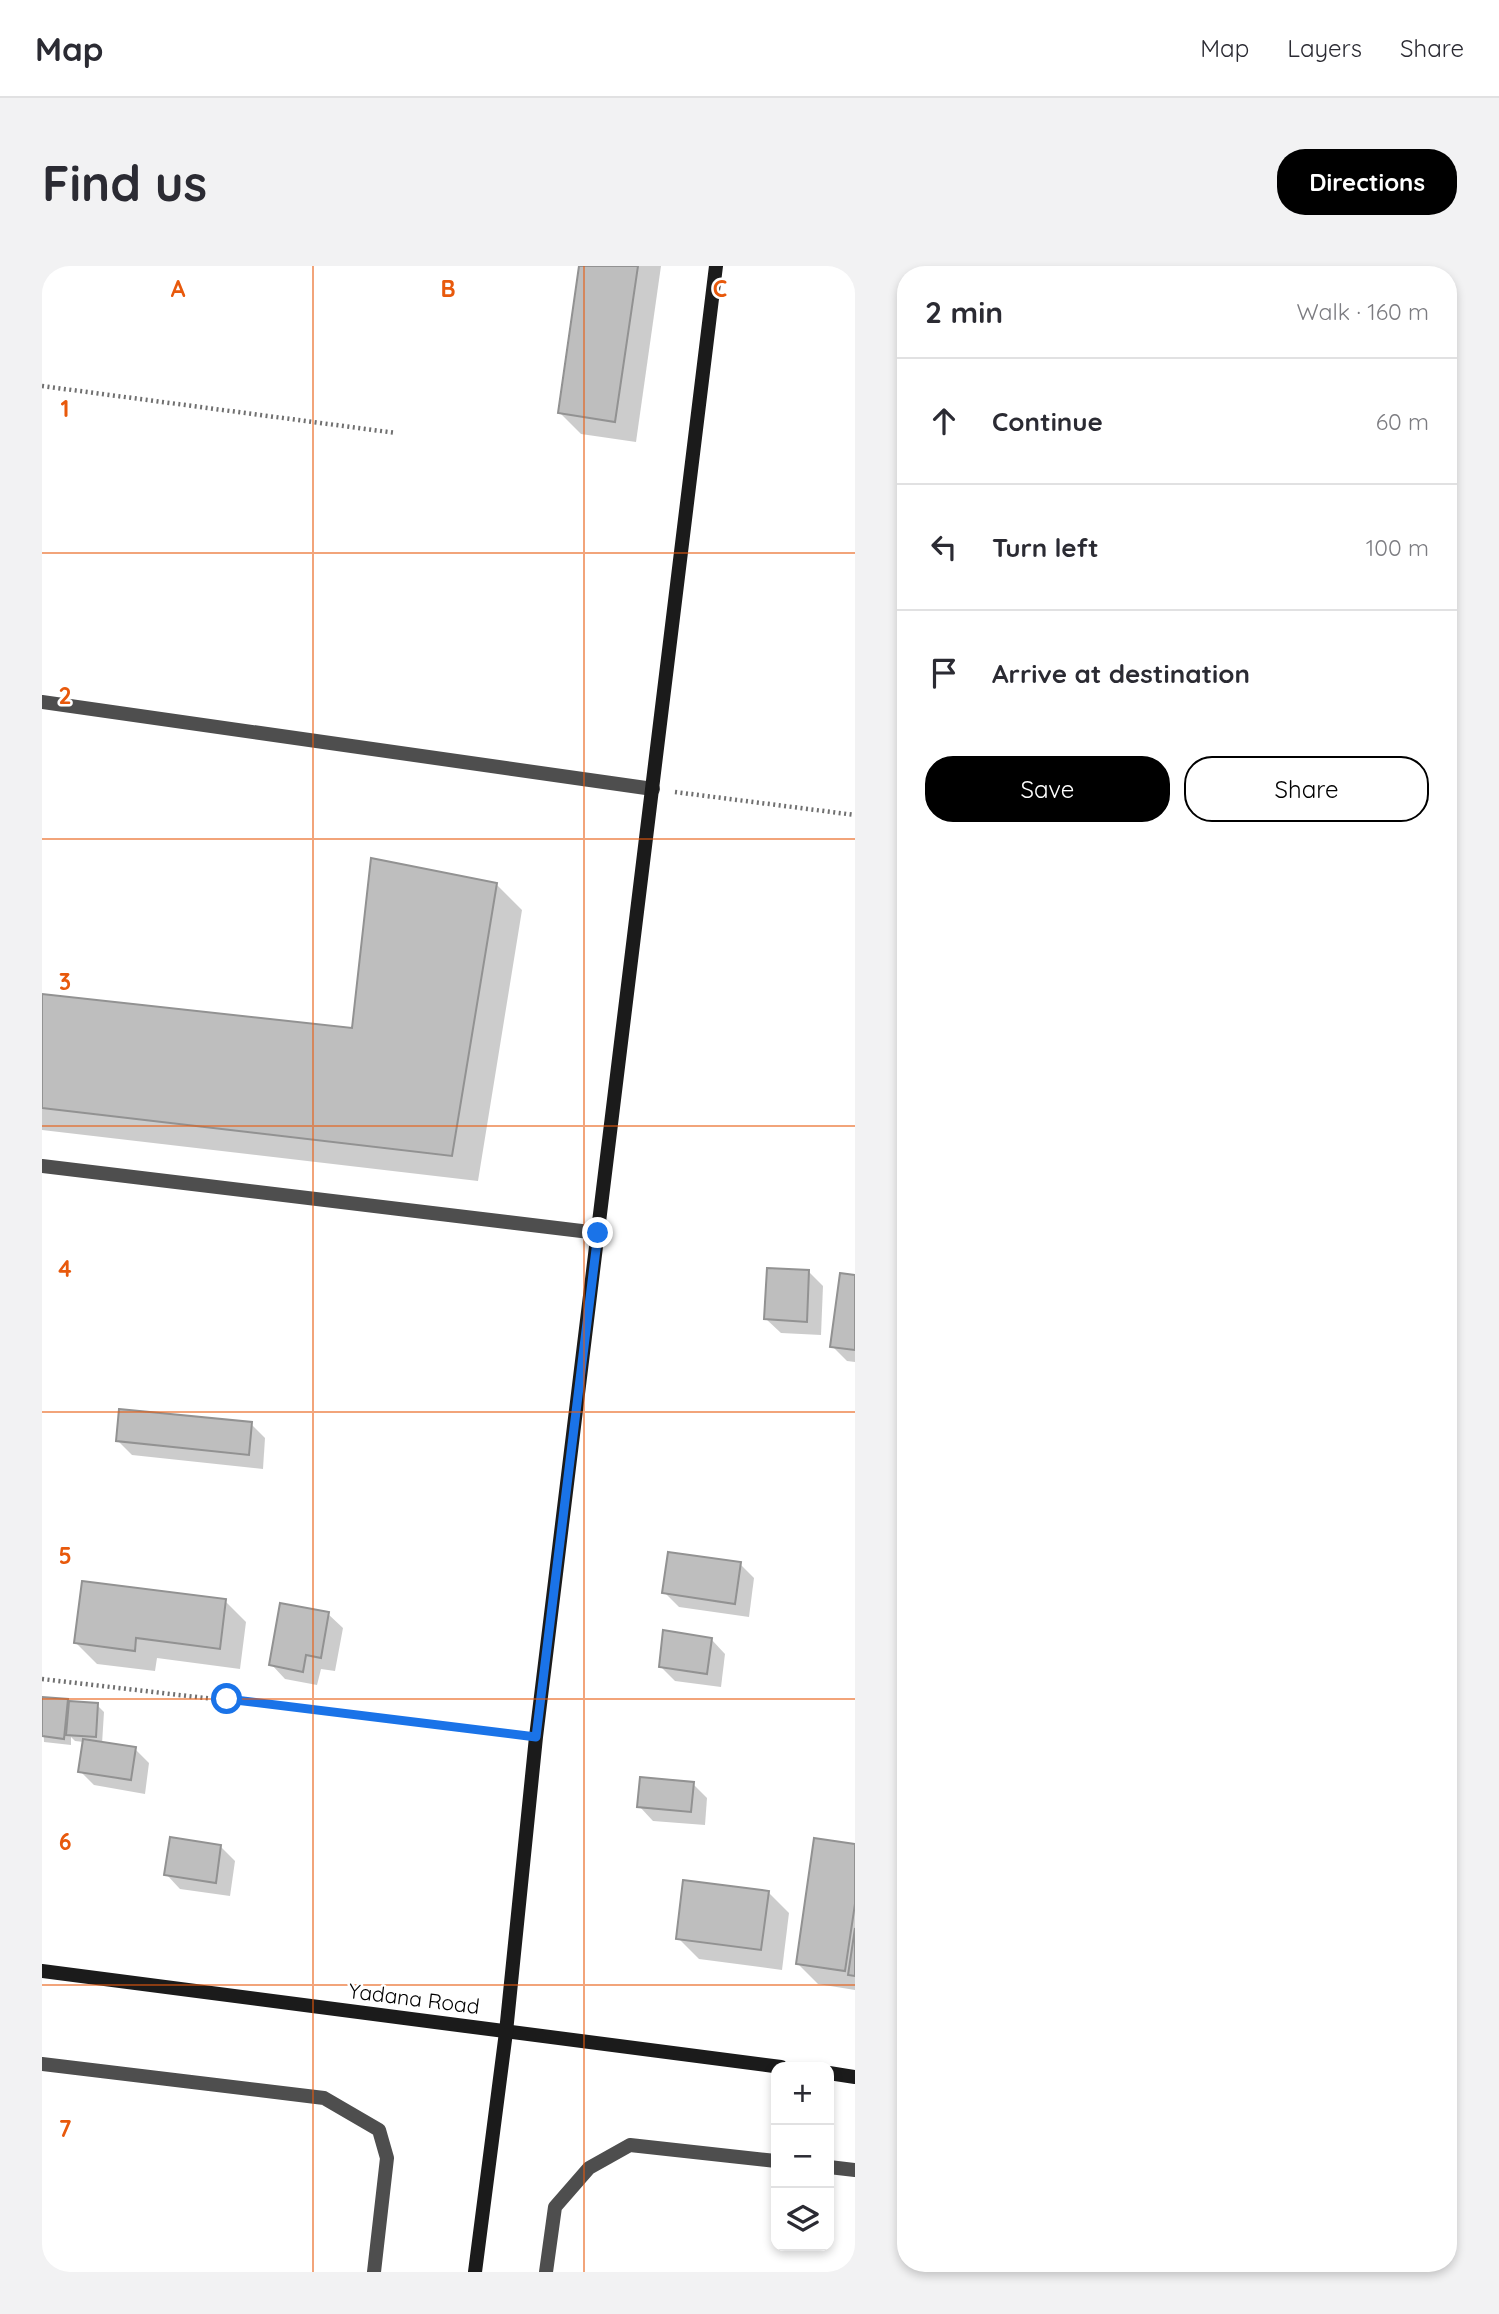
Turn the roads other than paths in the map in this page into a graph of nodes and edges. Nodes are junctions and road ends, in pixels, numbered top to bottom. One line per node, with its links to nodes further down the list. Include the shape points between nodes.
1 (716, 266): 3 (street)
2 (42, 702): 3 (street)
3 (653, 789): 5 (street)
4 (42, 1166): 5 (street)
5 (598, 1233): 7 (street, via 536,1737)
6 (42, 1971): 7 (street, Yadana Road)
7 (506, 2032): 9 (street, Yadana Road); 16 (street)
8 (42, 2064): 15 (street, via 324,2098 379,2130 387,2158)
9 (771, 2066)
10 (834, 2074): 11 (street)
11 (855, 2077)
12 (771, 2160): 17 (street, via 630,2145 589,2168 555,2207)
13 (834, 2168): 14 (street)
14 (855, 2170)
15 (373, 2272)
16 (475, 2272)
17 (546, 2272)

